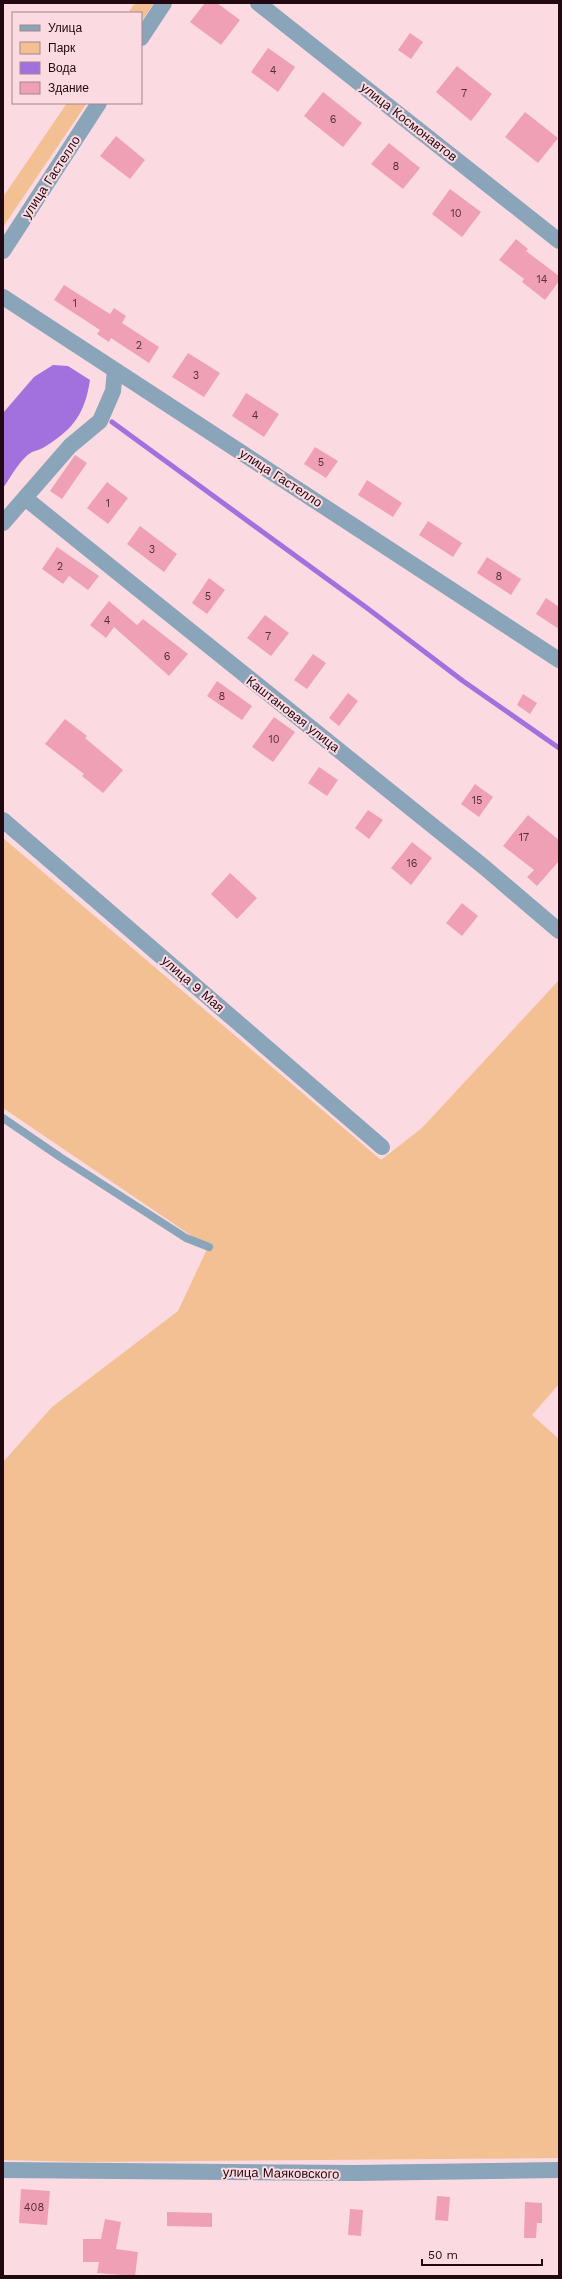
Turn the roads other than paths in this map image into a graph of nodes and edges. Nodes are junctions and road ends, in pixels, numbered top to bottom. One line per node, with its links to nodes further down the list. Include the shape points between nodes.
1 (164, 3): 3 (street)
2 (258, 3): 5 (street, улица Космонавтов)
3 (142, 36)
4 (98, 104): 6 (street, улица Гастелло)
5 (559, 241)
6 (3, 251)
7 (3, 297): 8 (street, улица Гастелло)
8 (115, 370): 9 (street, via 113,391 100,421 70,446); 11 (street, улица Гастелло)
9 (25, 498): 10 (street); 13 (street, Каштановая улица, via 484,867)
10 (3, 523)
11 (559, 660)
12 (3, 820): 15 (street, улица 9 Мая)
13 (559, 931)
14 (3, 1118): 16 (lane, via 60,1158 186,1238)
15 (382, 1147)
16 (209, 1247)
17 (3, 2170): 18 (street, улица Маяковского, via 354,2173)
18 (559, 2170)

